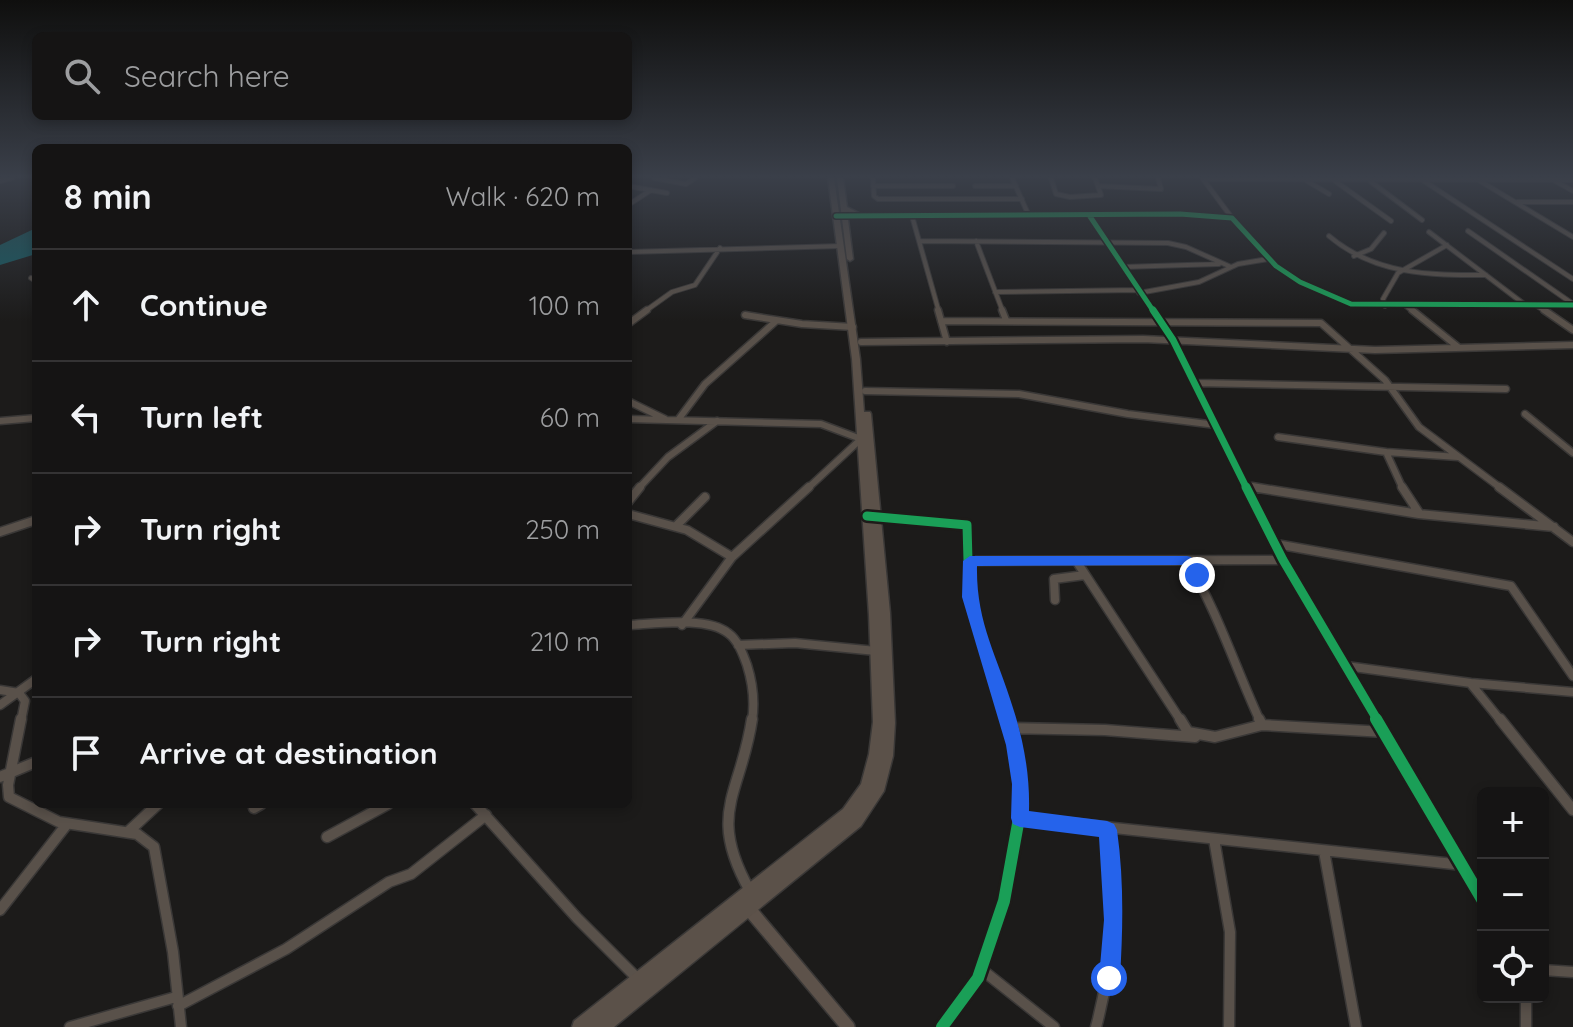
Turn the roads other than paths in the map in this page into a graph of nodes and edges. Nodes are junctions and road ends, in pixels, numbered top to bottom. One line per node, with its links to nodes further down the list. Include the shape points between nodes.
1 (842, 226): 17 (main road)
2 (843, 226): 30 (main road)
3 (915, 226): 13 (street)
4 (1096, 226): 15 (street)
5 (1239, 226): 21 (street)
6 (1492, 226): 27 (street)
7 (1554, 226): 12 (street)
8 (1468, 231): 31 (street)
9 (1429, 232): 16 (street)
10 (1384, 233): 20 (street, via 1371,249)
11 (1329, 236): 20 (street)
12 (1573, 237)
13 (919, 241): 14 (street); 41 (street)
14 (976, 241): 15 (street); 28 (street)
15 (1106, 242): 22 (street, via 1178,244); 23 (street)
16 (1447, 245): 25 (street); 26 (street)
17 (841, 246): 18 (street); 30 (main road)
18 (720, 248): 19 (street); 39 (street, via 695,285 672,292)
19 (632, 252)
20 (1354, 256): 25 (street)
21 (1268, 259): 24 (street); 34 (street, via 1300,282 1336,298)
22 (1221, 264): 23 (street); 24 (street)
23 (1123, 267): 29 (street)
24 (1231, 267): 29 (street, via 1199,282)
25 (1403, 271): 26 (street); 34 (street, via 1383,299)
26 (1486, 275): 32 (street)
27 (1573, 279)
28 (995, 292): 29 (street); 37 (street)
29 (1138, 292): 38 (street)
30 (852, 300): 42 (main road); 45 (main road)
31 (1573, 304): 33 (street)
32 (1526, 305): 33 (street); 35 (street)
33 (1535, 305): 43 (street)
34 (1385, 306): 35 (street)
35 (1406, 306): 48 (street)
36 (745, 315): 40 (street)
37 (1006, 320): 38 (street); 41 (street)
38 (1159, 320): 44 (street); 49 (street, via 1314,322)
39 (632, 321)
40 (776, 321): 42 (street); 60 (street, via 705,384)
41 (941, 321): 46 (street)
42 (853, 327): 50 (main road)
43 (1573, 330)
44 (1173, 340): 46 (street); 49 (street); 51 (street)
45 (861, 342): 46 (street); 50 (main road)
46 (947, 342)
47 (1573, 345): 48 (street)
48 (1458, 347): 49 (street)
49 (1352, 349): 52 (street)
50 (860, 375): 54 (main road); 65 (main road)
51 (1197, 383): 52 (street); 63 (street)
52 (1387, 384): 53 (street); 68 (street, via 1419,427)
53 (1506, 389)
54 (865, 391): 63 (street, via 1028,395); 74 (main road)
55 (632, 403): 59 (street)
56 (1525, 414): 67 (street)
57 (32, 418): 62 (street)
58 (632, 419): 59 (street)
59 (667, 420): 60 (street)
60 (678, 420): 61 (street)
61 (718, 420): 65 (street, via 821,424); 70 (street, via 670,454)
62 (0, 421)
63 (1216, 425): 69 (street)
64 (1278, 437): 66 (street)
65 (861, 439): 74 (main road); 81 (street)
66 (1386, 452): 68 (street); 72 (street)
67 (1573, 453)
68 (1461, 457): 77 (street)
69 (1247, 486): 72 (street); 80 (street)
70 (632, 497)
71 (705, 497): 76 (street)
72 (1419, 514): 77 (street)
73 (632, 515): 76 (street)
74 (871, 516): 83 (street, via 967,525); 88 (main road)
75 (32, 521): 78 (street)
76 (676, 526): 81 (street)
77 (1555, 527): 79 (street)
78 (0, 532)
79 (1573, 542)
80 (1276, 544): 82 (street); 94 (street, via 1511,586)
81 (732, 557): 90 (street)
82 (1283, 560): 84 (street); 93 (street)
83 (970, 561): 85 (street); 102 (street, via 973,616)
84 (1187, 561): 85 (street); 101 (street)
85 (1077, 562): 86 (street)
86 (1085, 575): 87 (street, via 1054,579); 104 (street)
87 (1055, 600)
88 (879, 614): 92 (main road); 123 (main road, via 889,723 877,791 856,821)
89 (632, 625): 90 (street)
90 (682, 625): 91 (street, via 713,627 727,632)
91 (738, 645): 92 (street, via 795,643); 123 (street, via 754,680 755,705 729,801 727,828)
92 (876, 651): 123 (main road, via 879,722 867,786 848,814)
93 (1346, 666): 96 (street); 103 (street)
94 (1573, 676)
95 (32, 682): 99 (street)
96 (1471, 683): 98 (street); 112 (street)
97 (0, 690): 99 (street)
98 (1573, 692)
99 (19, 693): 100 (street); 106 (street, via 25,701)
100 (0, 705)
101 (1262, 725): 103 (street); 104 (street)
102 (1010, 728): 104 (street); 114 (street, via 1021,784)
103 (1385, 732): 121 (street)
104 (1196, 737)
105 (32, 764): 106 (street)
106 (5, 774): 107 (street, via 9,797)
107 (32, 808)
108 (33, 808): 115 (street)
109 (154, 808): 117 (street)
110 (381, 808): 118 (street)
111 (479, 808): 113 (street)
112 (1573, 810)
113 (486, 815): 128 (street); 129 (street, via 411,874 389,882 286,949)
114 (1020, 818): 116 (street); 125 (street, via 1004,901)
115 (67, 824): 117 (street); 124 (street)
116 (1107, 830): 119 (street); 138 (street, via 1114,920 1109,978)
117 (129, 831): 129 (street, via 147,836 154,847)
118 (327, 837)
119 (1214, 839): 120 (street); 139 (street, via 1230,910)
120 (1324, 851): 121 (street); 140 (street)
121 (1463, 865): 122 (street)
122 (1477, 890)
123 (750, 901): 128 (main road); 134 (main road); 135 (street)
124 (0, 910)
125 (981, 969): 136 (street); 137 (street)
126 (1549, 970): 127 (street)
127 (1573, 972)
128 (640, 981): 133 (main road)
129 (177, 1001): 131 (street); 132 (street)
130 (1526, 1003): 141 (street)
131 (70, 1027)
132 (181, 1027)
133 (580, 1027)
134 (601, 1027)
135 (848, 1027)
136 (942, 1027)
137 (1054, 1027)
138 (1096, 1027)
139 (1229, 1027)
140 (1356, 1027)
141 (1526, 1027)

